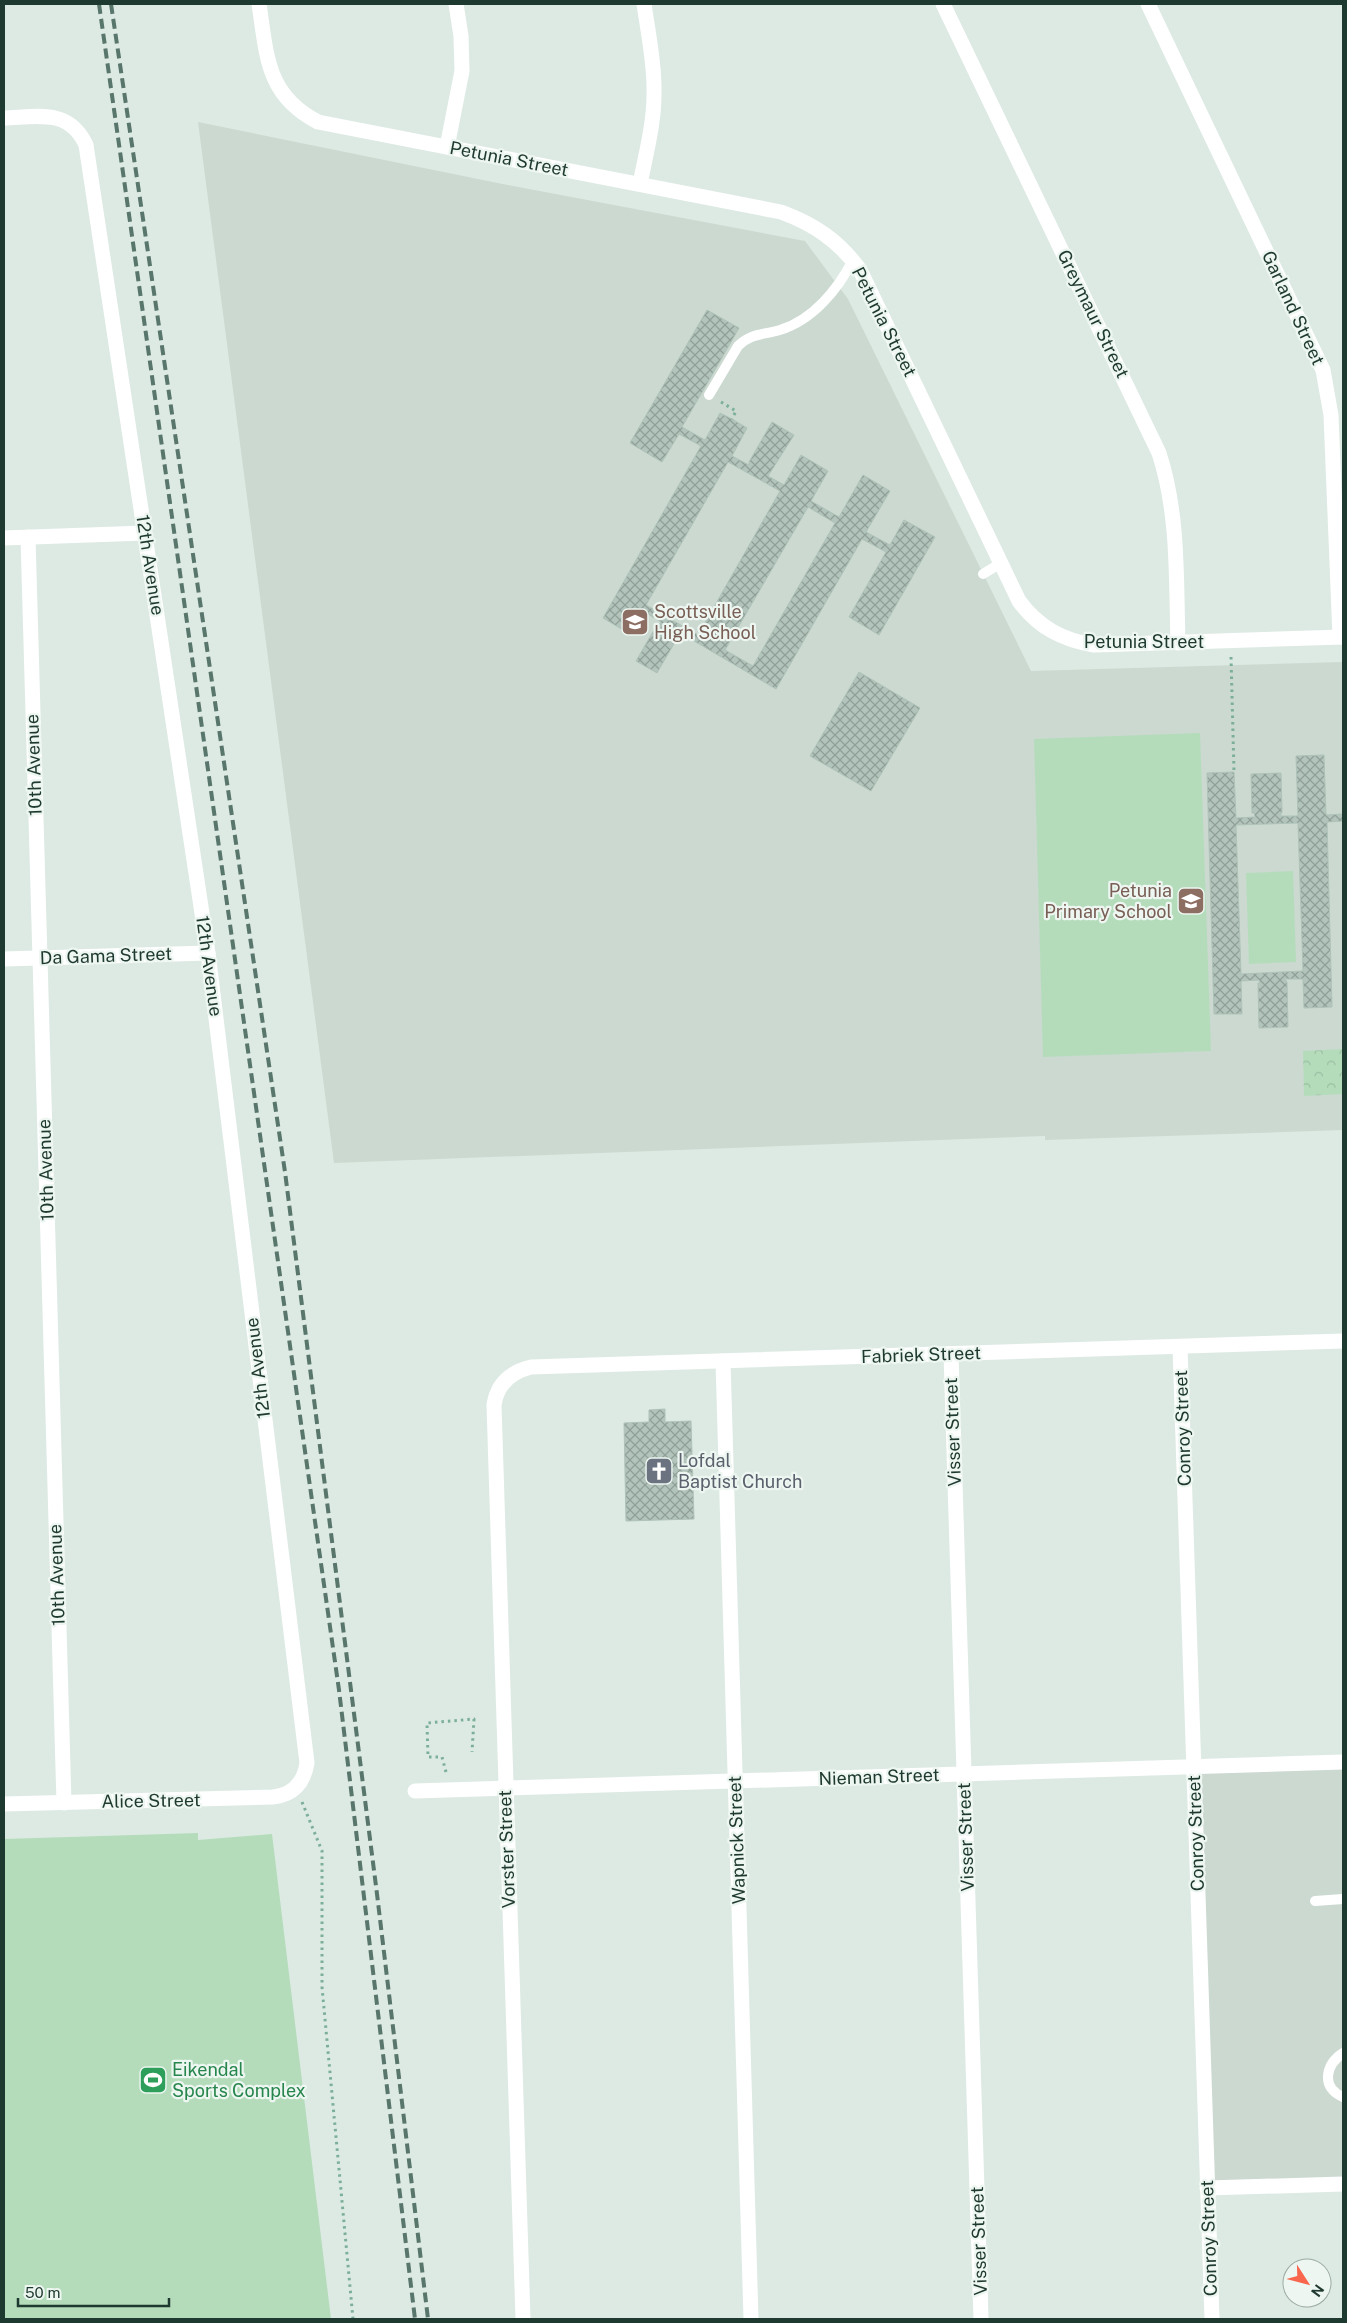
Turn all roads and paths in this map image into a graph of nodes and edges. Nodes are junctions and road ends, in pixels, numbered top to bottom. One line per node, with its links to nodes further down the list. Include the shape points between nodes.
1 (259, 4): 7 (street, Petunia Street, via 274,82 296,108 318,122)
2 (456, 4): 7 (street, via 462,71)
3 (644, 4): 8 (street, via 654,90)
4 (942, 4): 19 (street, Greymaur Street, via 1160,453 1172,511)
5 (1148, 4): 17 (street, Garland Street, via 1323,370 1331,415)
6 (4, 118): 12 (street, 12th Avenue, via 55,117 74,126 86,145)
7 (447, 147): 8 (street, Petunia Street)
8 (640, 184): 9 (street, Petunia Street, via 781,212 825,233)
9 (853, 260): 10 (lane, via 831,295 798,322 778,331 744,339); 15 (street, Petunia Street)
10 (709, 395): 11 (path, via 736,411)
11 (732, 419)
12 (145, 533): 13 (street); 21 (street, 12th Avenue)
13 (28, 537): 14 (street); 22 (street, 10th Avenue)
14 (4, 538)
15 (1001, 563): 16 (lane); 19 (street, Petunia Street, via 1027,612 1062,638 1094,645)
16 (983, 574)
17 (1341, 637): 18 (street, Petunia Street)
18 (1230, 641): 19 (street, Petunia Street); 20 (path)
19 (1178, 642)
20 (1234, 772)
21 (208, 953): 22 (street, Da Gama Street); 34 (street, 12th Avenue, via 307,1763)
22 (40, 958): 23 (street, Da Gama Street); 38 (street, 10th Avenue)
23 (4, 959)
24 (1343, 1341): 25 (street, Fabriek Street)
25 (1180, 1347): 26 (street, Fabriek Street); 31 (street, Conroy Street)
26 (951, 1354): 27 (street, Fabriek Street); 32 (street, Visser Street)
27 (723, 1361): 28 (street, Fabriek Street, via 531,1368 521,1370); 33 (street, Wapnick Street)
28 (503, 1382): 35 (street, Vorster Street, via 494,1405)
29 (472, 1752): 36 (path, via 474,1719 427,1723 428,1757 442,1758)
30 (1343, 1762): 31 (street, Nieman Street)
31 (1194, 1767): 32 (street, Nieman Street); 45 (street, Conroy Street)
32 (964, 1774): 33 (street, Nieman Street); 49 (street, Visser Street)
33 (736, 1781): 35 (street, Nieman Street); 48 (street, Wapnick Street)
34 (297, 1788): 38 (street, Alice Street, via 273,1797); 46 (path, via 322,1851 322,1987)
35 (505, 1788): 36 (street, Nieman Street); 47 (street, Vorster Street)
36 (451, 1790): 37 (street, Nieman Street)
37 (415, 1791)
38 (64, 1803): 39 (street, Alice Street)
39 (4, 1804)
40 (1343, 1899): 41 (lane)
41 (1315, 1901)
42 (1343, 2053): 43 (lane, via 1331,2063 1328,2072 1328,2081 1337,2095)
43 (1343, 2097)
44 (1343, 2184): 45 (street)
45 (1207, 2188): 50 (street, Conroy Street)
46 (353, 2319)
47 (523, 2319)
48 (752, 2319)
49 (982, 2319)
50 (1212, 2319)

